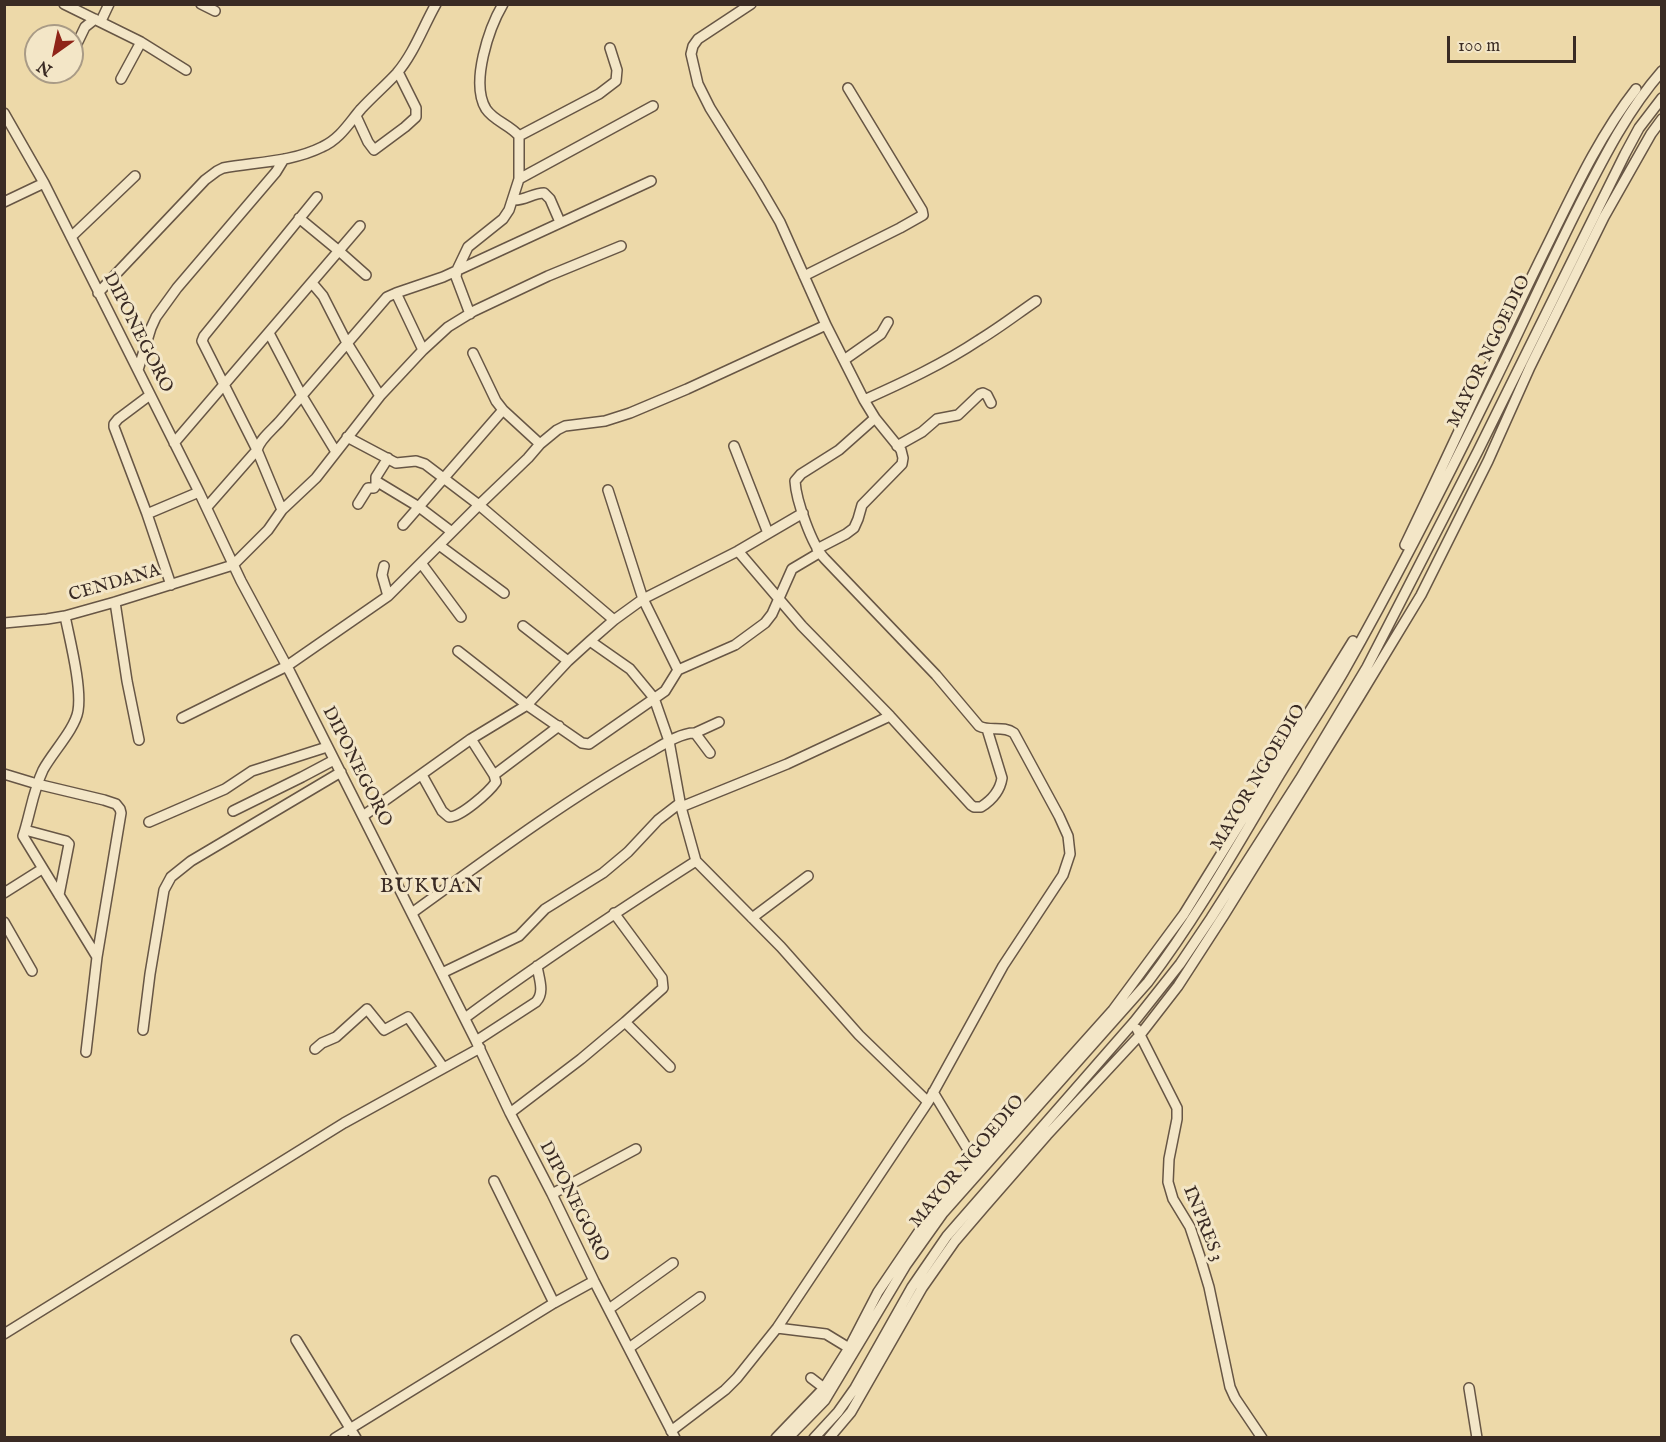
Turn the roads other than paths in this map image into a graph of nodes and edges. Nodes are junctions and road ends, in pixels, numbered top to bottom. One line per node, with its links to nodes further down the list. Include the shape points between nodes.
1 (64, 4): 8 (street)
2 (109, 4): 8 (street)
3 (201, 4): 7 (street)
4 (436, 4): 14 (street)
5 (503, 4): 23 (street, via 486,45 481,86 486,109)
6 (751, 4): 40 (street, via 698,39 691,54 692,65 710,108 780,222)
7 (215, 11)
8 (98, 20): 9 (street); 10 (street)
9 (84, 29)
10 (141, 42): 12 (street); 15 (street)
11 (610, 48): 23 (street, via 616,81)
12 (186, 70)
13 (1662, 71): 171 (street, MAYOR NGOEDIO, via 1631,112 1598,168 1440,493 1343,672 1202,906 1148,982 938,1219)
14 (398, 72): 21 (street); 21 (street, via 416,108 416,117 374,150)
15 (121, 79)
16 (848, 88): 40 (street, via 923,215)
17 (1636, 89): 157 (street, via 1566,208 1402,551 1347,652 1184,914 1113,1010)
18 (1662, 98): 145 (street, MAYOR NGOEDIO, via 1624,154 1360,681 1211,918)
19 (653, 106): 26 (street)
20 (4, 113): 28 (street, DIPONEGORO)
21 (356, 116): 24 (street, via 324,147)
22 (1662, 119): 147 (street, via 1604,218 1421,595 1184,977)
23 (519, 136): 26 (street)
24 (284, 159): 43 (street, via 223,168 210,176); 53 (street, via 156,317)
25 (135, 176): 35 (street)
26 (519, 179): 30 (street)
27 (651, 182): 33 (street)
28 (44, 183): 31 (street); 35 (street, DIPONEGORO)
29 (317, 197): 32 (street)
30 (513, 200): 33 (street, via 544,193); 38 (street, via 503,219 468,247)
31 (4, 202)
32 (299, 218): 37 (street); 54 (street, via 203,338)
33 (560, 222): 38 (street)
34 (360, 226): 37 (street)
35 (70, 237): 43 (street, DIPONEGORO)
36 (621, 246): 45 (street)
37 (339, 250): 39 (street); 41 (street)
38 (457, 270): 42 (street); 45 (street)
39 (366, 275)
40 (804, 276): 47 (street)
41 (312, 283): 48 (street); 49 (street)
42 (396, 292): 49 (street, via 385,299); 50 (street)
43 (98, 293): 53 (street, DIPONEGORO)
44 (1036, 301): 58 (street, via 954,356)
45 (470, 314): 50 (street, via 448,327)
46 (888, 322): 52 (street, via 881,334)
47 (826, 325): 52 (street); 64 (street, via 630,413 565,426)
48 (269, 333): 54 (street); 56 (street)
49 (347, 343): 56 (street); 57 (street)
50 (423, 350): 57 (street)
51 (473, 352): 60 (street)
52 (844, 360): 58 (street)
53 (138, 370): 55 (street, DIPONEGORO)
54 (224, 385): 63 (street); 67 (street)
55 (150, 395): 63 (street, DIPONEGORO); 80 (street, via 114,424)
56 (302, 396): 67 (street); 68 (street)
57 (380, 396): 62 (street)
58 (864, 400): 61 (street)
59 (991, 403): 66 (street, via 987,395 980,394 958,415 937,420)
60 (503, 410): 64 (street); 70 (street)
61 (875, 418): 66 (street); 79 (street, via 839,450 796,479)
62 (347, 437): 68 (street); 69 (street)
63 (174, 442): 73 (street, DIPONEGORO)
64 (540, 444): 75 (street)
65 (734, 446): 83 (street)
66 (897, 446): 86 (street, via 903,455 902,464 865,502 854,528)
67 (257, 450): 76 (street); 78 (street)
68 (336, 452): 78 (street, via 316,478)
69 (388, 458): 70 (street, via 401,463 420,462); 71 (street)
70 (443, 478): 75 (street); 77 (street)
71 (376, 481): 74 (street); 77 (street)
72 (608, 490): 93 (street)
73 (199, 492): 76 (street, DIPONEGORO); 80 (street)
74 (358, 504)
75 (479, 505): 82 (street); 98 (street)
76 (207, 507): 88 (street, DIPONEGORO)
77 (418, 507): 81 (street); 82 (street)
78 (282, 510): 88 (street)
79 (803, 513): 83 (street); 86 (street)
80 (147, 514): 90 (street)
81 (403, 525)
82 (452, 532): 84 (street)
83 (768, 533): 85 (street)
84 (439, 545): 87 (street); 91 (street)
85 (738, 551): 93 (street); 94 (street)
86 (818, 551): 94 (street, via 792,568); 112 (street, via 979,726)
87 (421, 563): 92 (street); 97 (street)
88 (233, 565): 90 (street, CENDANA); 104 (street, DIPONEGORO)
89 (384, 566): 92 (street, via 382,576)
90 (171, 585): 95 (street, CENDANA)
91 (504, 592)
92 (388, 596): 104 (street)
93 (643, 599): 98 (street); 105 (street)
94 (779, 600): 105 (street, via 768,618 748,636); 108 (street)
95 (115, 602): 96 (street, CENDANA); 114 (street, via 126,681)
96 (65, 616): 99 (street, CENDANA); 124 (street, via 79,711)
97 (461, 617)
98 (614, 620): 101 (street)
99 (4, 623)
100 (523, 626): 103 (street)
101 (590, 641): 103 (street); 106 (street, via 630,669)
102 (458, 651): 107 (street)
103 (568, 661): 107 (street)
104 (287, 666): 109 (street); 117 (street, DIPONEGORO)
105 (678, 670): 106 (street, via 667,689)
106 (654, 698): 111 (street, via 589,744); 116 (street)
107 (527, 705): 111 (street); 115 (street)
108 (890, 716): 112 (street, via 978,808 995,795 1002,783); 125 (street, via 798,759)
109 (182, 718)
110 (719, 722): 113 (street)
111 (559, 726): 123 (street)
112 (987, 729): 153 (street, via 1005,729 1017,736 1068,836 1070,854 1063,875 1012,950)
113 (695, 733): 116 (street); 118 (street)
114 (140, 740)
115 (471, 740): 122 (street); 123 (street)
116 (669, 741): 125 (street); 135 (street, via 563,806)
117 (327, 747): 119 (street, DIPONEGORO); 128 (street, via 252,771 225,789)
118 (710, 753)
119 (334, 760): 120 (street, DIPONEGORO); 126 (street)
120 (341, 772): 127 (street, DIPONEGORO); 146 (street, via 191,861 171,877 164,890)
121 (4, 774): 124 (street)
122 (422, 775): 123 (street, via 442,811 453,817 494,785); 127 (street)
123 (494, 775)
124 (37, 784): 129 (street); 139 (street, via 104,800 120,809)
125 (681, 805): 130 (street); 142 (street, via 658,820 603,873 545,909 519,936)
126 (233, 811)
127 (363, 816): 135 (street, DIPONEGORO)
128 (149, 822)
129 (25, 830): 131 (street, via 23,837); 134 (street, via 68,843)
130 (696, 861): 136 (street); 137 (street)
131 (42, 869): 133 (street); 134 (street)
132 (808, 876): 137 (street)
133 (4, 893)
134 (59, 895): 139 (street)
135 (412, 913): 142 (street, DIPONEGORO)
136 (614, 914): 140 (street); 144 (street, via 664,981 660,992)
137 (752, 918): 154 (street, via 859,1035)
138 (4, 922): 141 (street)
139 (97, 957): 150 (street)
140 (537, 966): 143 (street); 148 (street, via 541,997)
141 (32, 971)
142 (442, 973): 143 (street, DIPONEGORO)
143 (465, 1018): 148 (street, DIPONEGORO)
144 (625, 1022): 152 (street); 155 (street)
145 (1134, 1022): 147 (street, INPRES 3); 172 (street, MAYOR NGOEDIO, via 947,1236)
146 (143, 1030)
147 (1140, 1035): 180 (street, via 956,1241 922,1288 851,1412); 181 (street, INPRES 3, via 1177,1108 1168,1174 1170,1191 1190,1227 1200,1257 1230,1387)
148 (478, 1044): 151 (street); 155 (street, DIPONEGORO)
149 (315, 1049): 151 (street, via 336,1037 367,1009 384,1030 408,1017)
150 (86, 1052)
151 (443, 1067): 166 (street, via 344,1123)
152 (670, 1067)
153 (933, 1092): 154 (street); 157 (street)
154 (928, 1102): 165 (street)
155 (510, 1113): 159 (street, DIPONEGORO)
156 (636, 1149): 159 (street)
157 (971, 1156): 168 (street, via 878,1292)
158 (494, 1180): 163 (street)
159 (552, 1194): 161 (street, DIPONEGORO)
160 (673, 1263): 164 (street)
161 (594, 1281): 163 (street); 164 (street, DIPONEGORO)
162 (700, 1297): 169 (street)
163 (554, 1303): 173 (street)
164 (609, 1309): 169 (street, DIPONEGORO)
165 (777, 1328): 168 (street, via 817,1332); 174 (street, via 737,1378)
166 (4, 1334)
167 (296, 1340): 173 (street)
168 (848, 1347): 177 (street)
169 (629, 1348): 174 (street, DIPONEGORO)
170 (1469, 1388): 182 (street)
171 (825, 1400): 172 (street); 178 (street, MAYOR NGOEDIO)
172 (838, 1412): 179 (street, MAYOR NGOEDIO)
173 (351, 1428): 175 (street); 176 (street)
174 (673, 1434)
175 (335, 1437)
176 (356, 1437)
177 (776, 1437)
178 (788, 1437)
179 (814, 1437)
180 (829, 1437)
181 (1262, 1437)
182 (1477, 1437)

